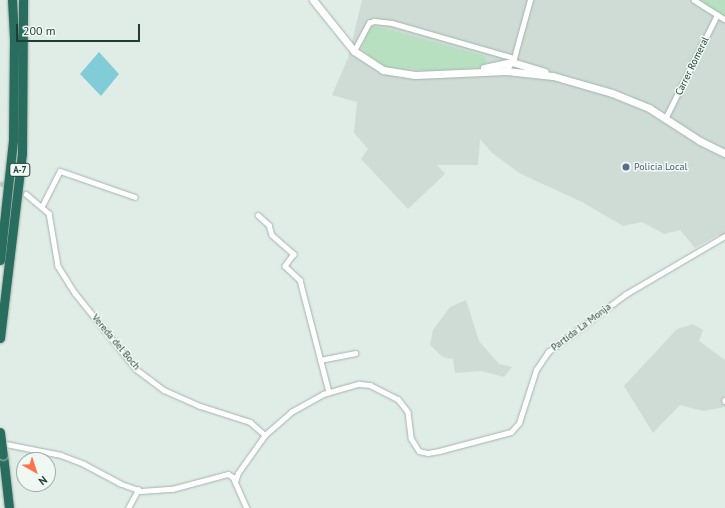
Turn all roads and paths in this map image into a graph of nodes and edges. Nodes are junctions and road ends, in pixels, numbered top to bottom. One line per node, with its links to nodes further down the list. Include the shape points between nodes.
1 (12, 0): 20 (highway, A-7, via 13,132)
2 (23, 0): 21 (highway, A-7, via 22,154)
3 (313, 0): 8 (street)
4 (530, 0): 9 (street)
5 (694, 0): 6 (street)
6 (717, 15): 7 (street); 13 (street, Carrer Romeral)
7 (725, 19)
8 (354, 51): 9 (street, via 369,23 374,21); 11 (street, via 370,64 398,74)
9 (513, 60): 10 (street); 11 (street); 12 (street)
10 (506, 70): 11 (street); 12 (street)
11 (474, 71)
12 (553, 76): 13 (street, via 612,93)
13 (666, 117): 14 (street, via 700,141)
14 (725, 153)
15 (26, 194): 17 (street, Vereda del Boch)
16 (135, 197): 17 (street, via 60,171)
17 (42, 206): 26 (street, Vereda del Boch, via 49,213 58,266 75,293 136,369 164,390 200,406 250,422)
18 (258, 215): 23 (street, via 269,225 272,235 294,254 285,266 300,280)
19 (725, 236): 24 (street, Partida La Monja, via 626,294 548,352 536,370 519,423 511,432 428,453 419,451 411,438 409,419 403,404 392,395 370,385 359,384)
20 (0, 260)
21 (0, 338)
22 (354, 353): 23 (street)
23 (320, 360): 24 (street)
24 (329, 392): 26 (street, via 306,401)
25 (0, 432): 30 (highway, bridge)
26 (265, 435): 28 (street, via 238,473)
27 (6, 444): 29 (street, via 61,455)
28 (235, 482): 29 (street, via 228,474 172,489); 32 (street)
29 (138, 490): 31 (street)
30 (9, 508)
31 (128, 508)
32 (247, 508)

